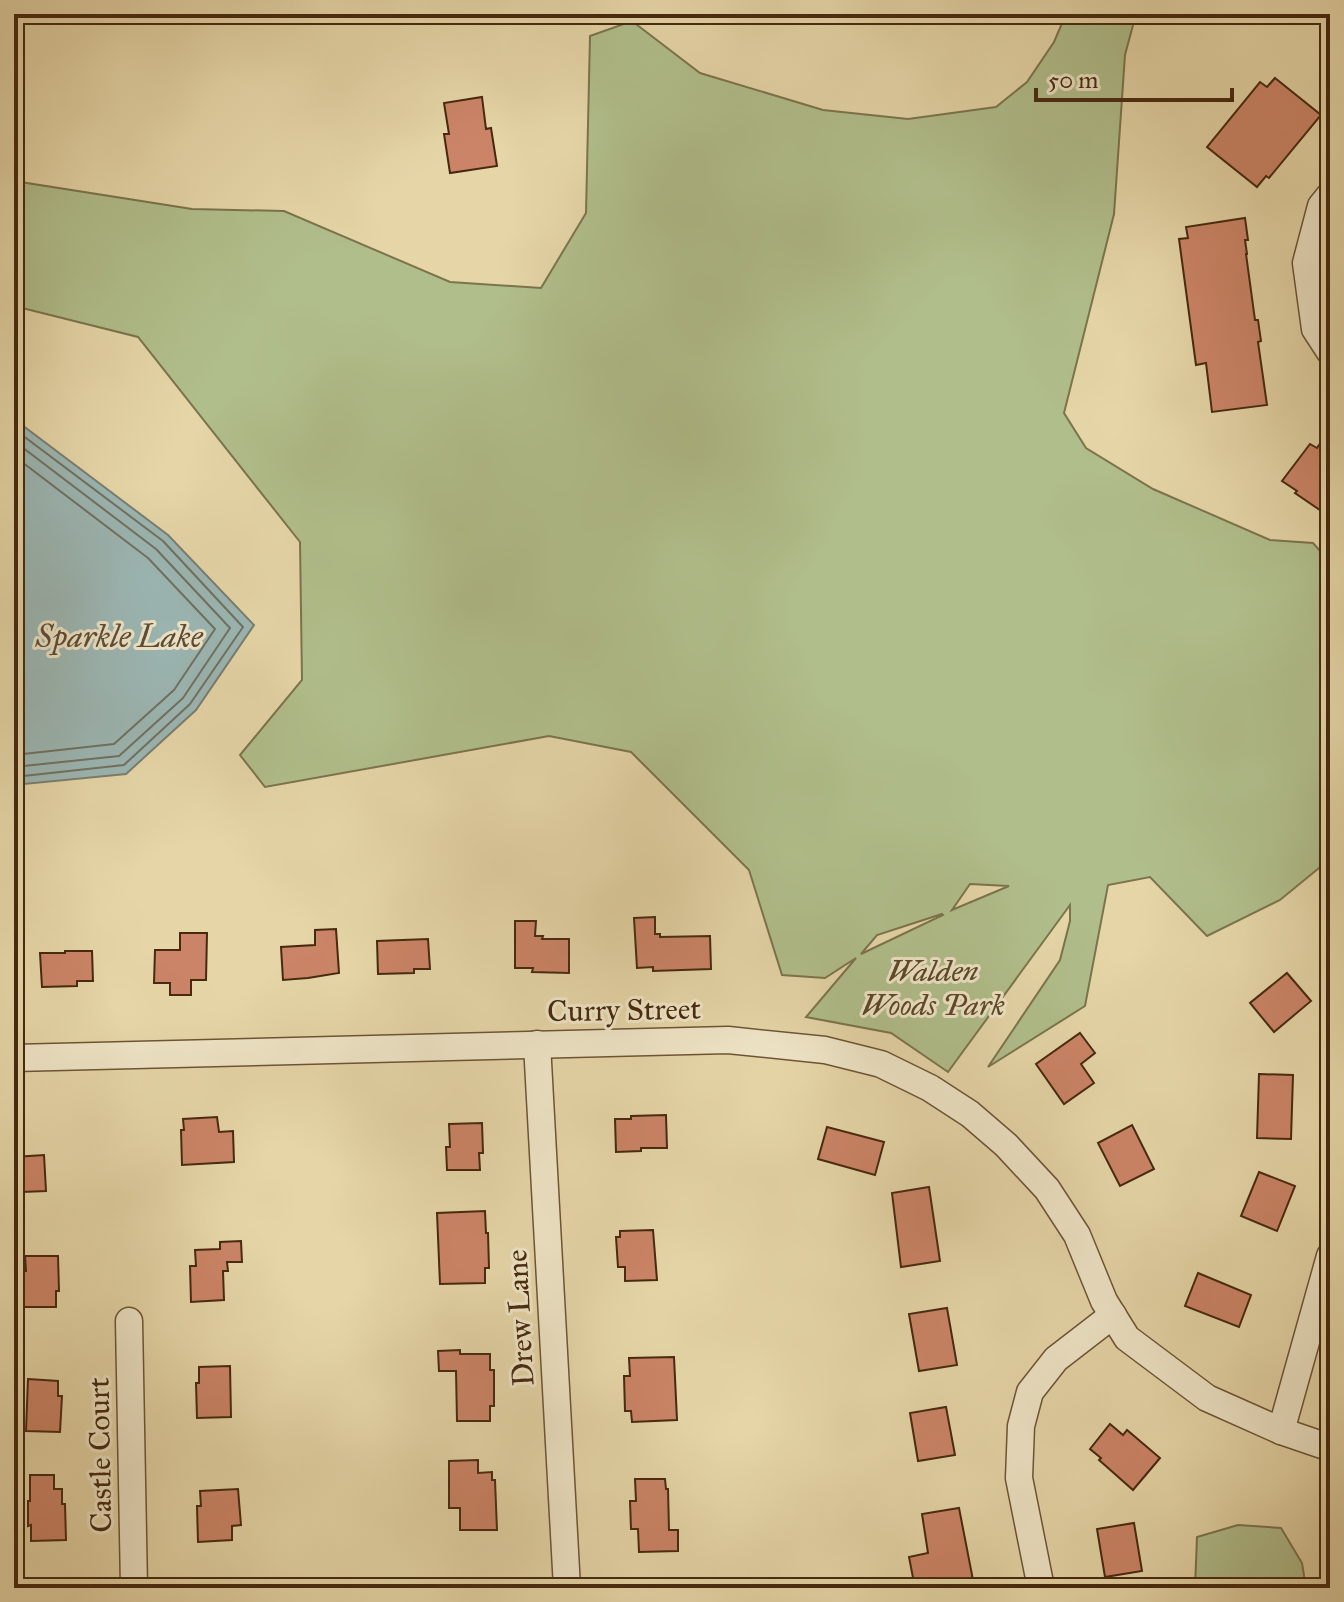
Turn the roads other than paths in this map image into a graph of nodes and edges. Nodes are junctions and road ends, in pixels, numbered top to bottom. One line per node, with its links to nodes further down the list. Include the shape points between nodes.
1 (1330, 195): 2 (street, via 1321,206 1306,263 1315,329)
2 (1330, 352)
3 (537, 1044): 4 (street, Curry Street); 6 (street, Curry Street, via 728,1040 825,1050 881,1064 970,1114 1037,1178 1077,1235); 11 (street, Drew Lane)
4 (14, 1058)
5 (1330, 1256): 8 (street)
6 (1113, 1315): 8 (street, Curry Street, via 1127,1338 1207,1398); 12 (street, via 1056,1359 1030,1392 1021,1426 1019,1478)
7 (129, 1321): 10 (street, Castle Court)
8 (1281, 1431): 9 (street, Curry Street)
9 (1330, 1446)
10 (134, 1588)
11 (567, 1588)
12 (1041, 1588)

